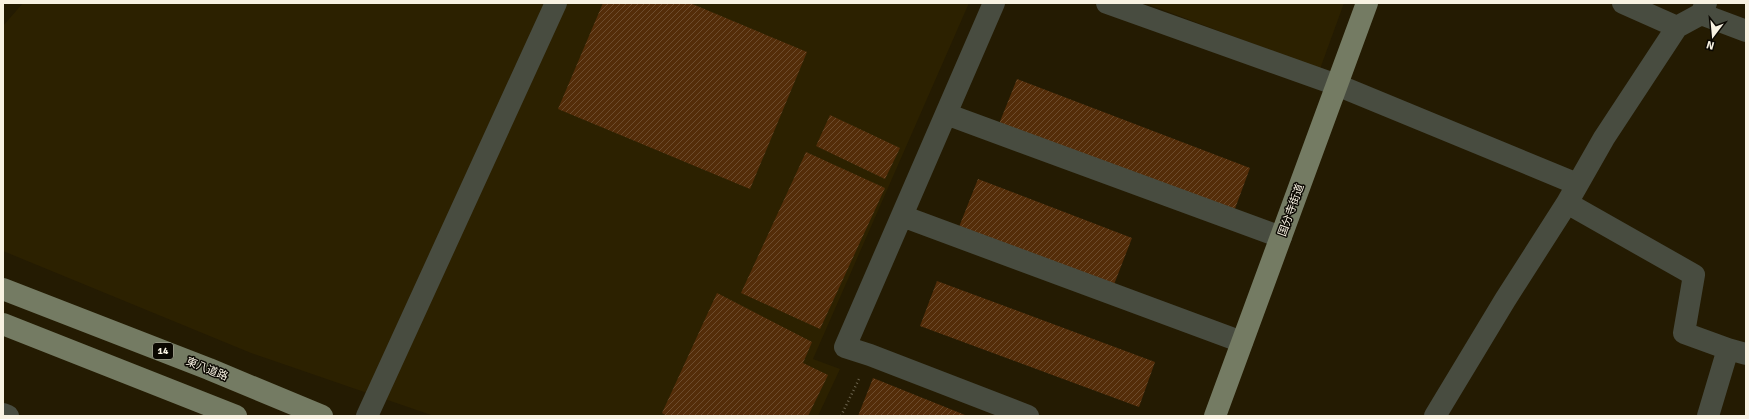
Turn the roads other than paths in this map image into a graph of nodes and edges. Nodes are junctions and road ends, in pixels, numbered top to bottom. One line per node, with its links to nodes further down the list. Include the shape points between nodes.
1 (556, 3): 22 (street)
2 (994, 3): 10 (street)
3 (1107, 3): 9 (street)
4 (1367, 3): 9 (main road, 国分寺街道)
5 (1623, 3): 7 (street)
6 (1704, 8): 7 (street); 8 (street)
7 (1678, 27): 11 (street, via 1604,138)
8 (1746, 31)
9 (1337, 84): 11 (street); 13 (main road, 国分寺街道)
10 (946, 114): 12 (street); 13 (street)
11 (1572, 193): 17 (street, via 1694,274 1684,333); 25 (street)
12 (902, 216): 16 (street); 23 (street, via 845,347)
13 (1281, 237): 16 (main road, 国分寺街道)
14 (3, 289): 21 (main road, 東八道路 / 14)
15 (3, 324): 20 (main road)
16 (1242, 342): 24 (main road, 国分寺街道)
17 (1737, 351): 26 (street)
18 (3, 414): 19 (street)
19 (8, 416)
20 (236, 416)
21 (322, 416)
22 (367, 416)
23 (1028, 416)
24 (1215, 416)
25 (1435, 416)
26 (1708, 416)

